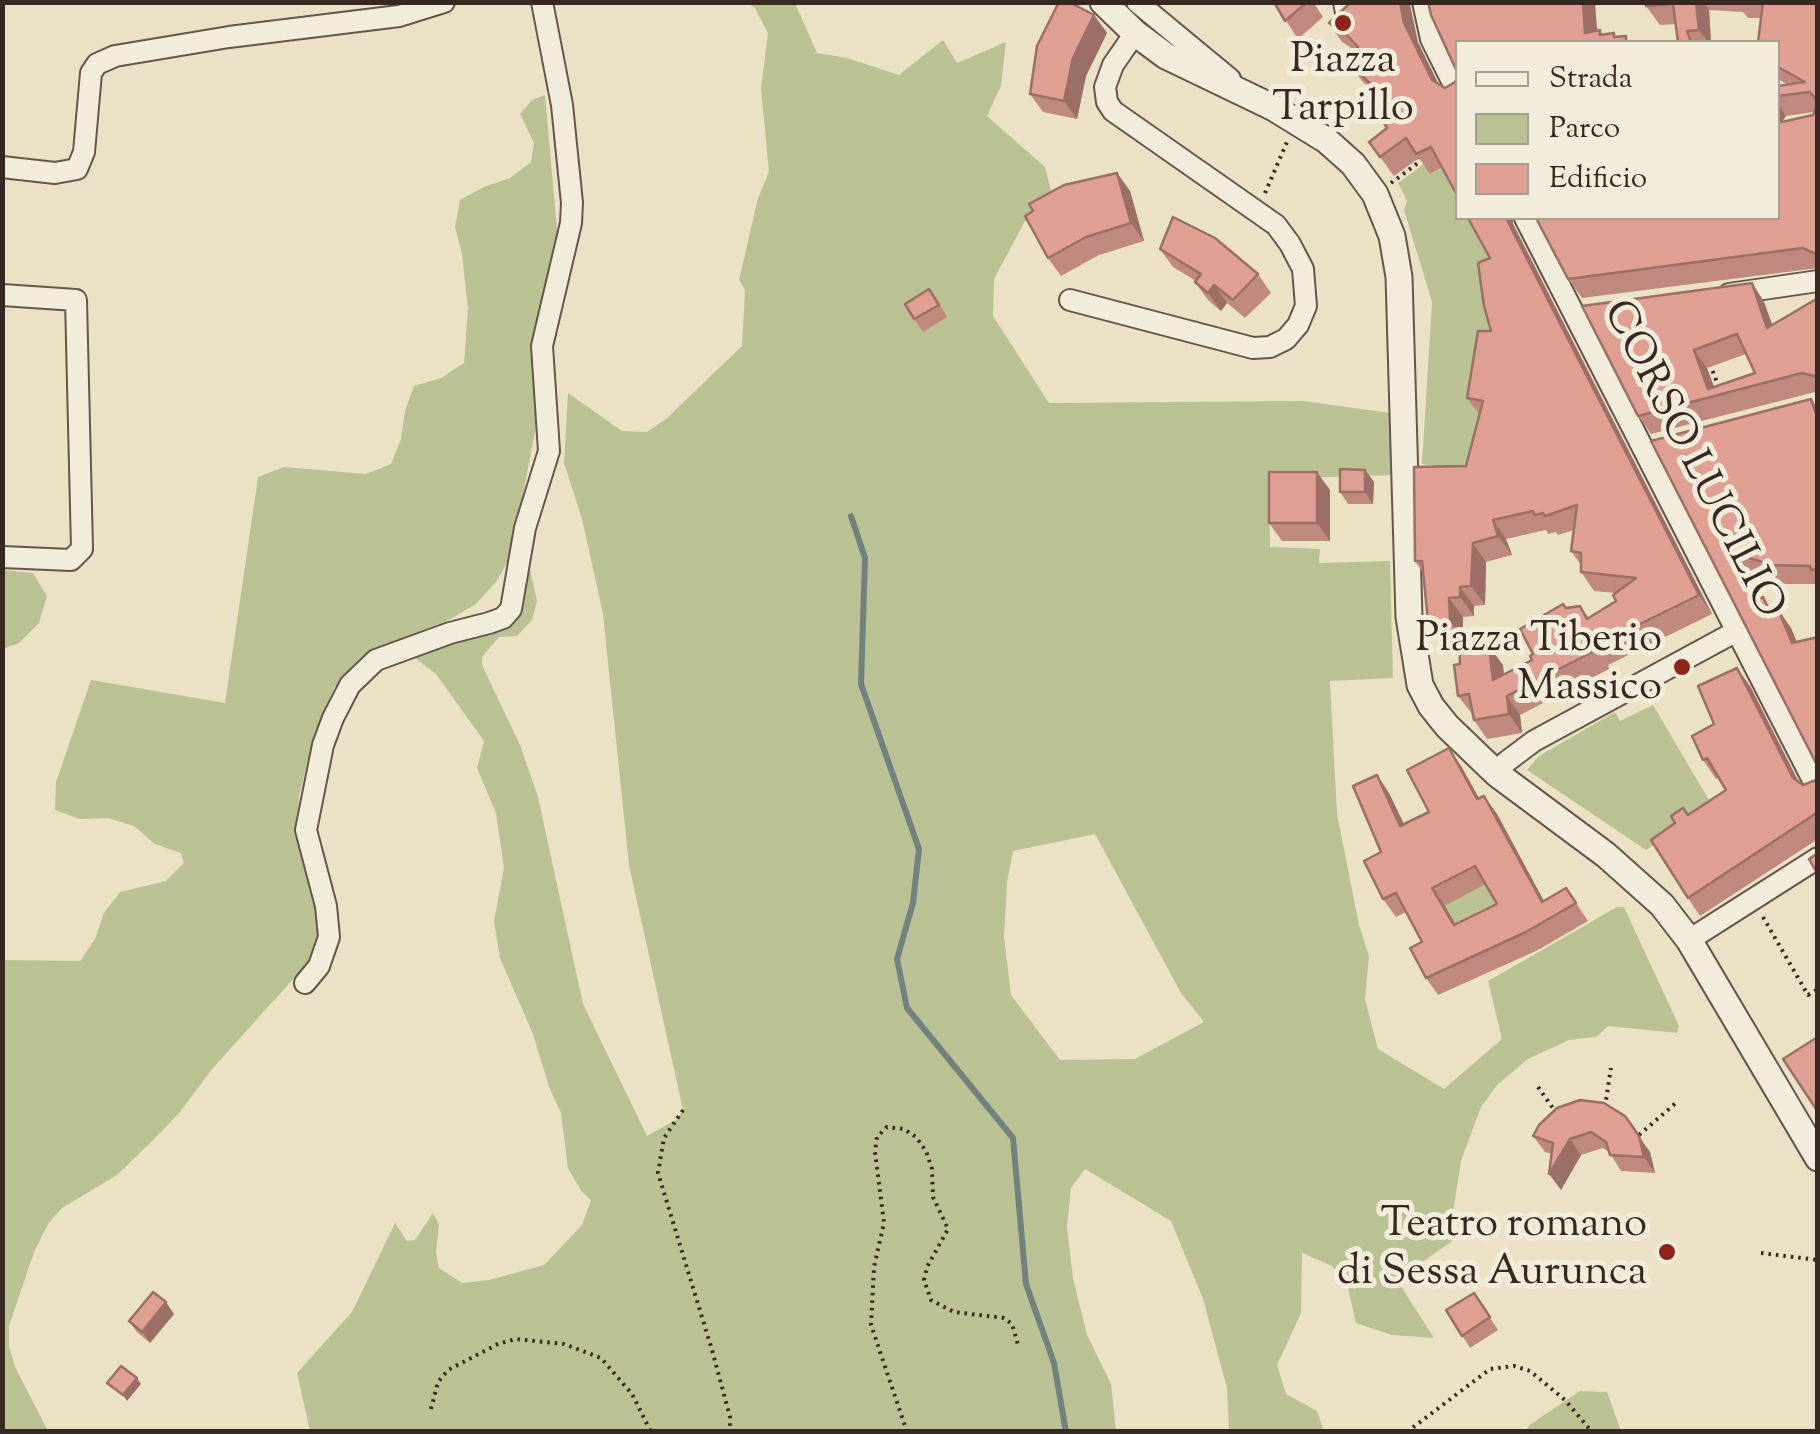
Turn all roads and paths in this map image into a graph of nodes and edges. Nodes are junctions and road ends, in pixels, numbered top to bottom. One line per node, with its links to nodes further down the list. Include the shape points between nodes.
1 (444, 2): 11 (street, via 399,16 115,56 91,73 77,169 56,174)
2 (542, 2): 28 (street, via 572,203 542,346 550,451 525,528 511,609 503,618 376,660 350,686 334,718 306,830 329,937)
3 (1104, 2): 6 (street)
4 (1136, 2): 8 (street)
5 (1423, 2): 7 (street)
6 (1135, 33): 8 (street, via 1166,56); 13 (street, via 1119,52 1105,88 1107,102)
7 (1455, 87)
8 (1255, 99): 12 (street, via 1332,145)
9 (1290, 136): 13 (path)
10 (1419, 156): 12 (path)
11 (2, 167)
12 (1375, 194): 23 (street, via 1399,277 1416,670 1439,717)
13 (1258, 212): 18 (street, via 1290,244 1306,292 1298,325 1270,347 1237,345)
14 (1526, 220): 22 (street, CORSO LUCILIO, via 1583,312 1652,448)
15 (1818, 281): 17 (street)
16 (2, 295): 21 (street, via 76,300 82,548 71,560)
17 (1704, 296)
18 (1070, 300)
19 (1706, 354): 20 (path)
20 (1720, 391)
21 (2, 557)
22 (1735, 632): 23 (street, via 1534,741); 24 (street, CORSO LUCILIO)
23 (1497, 774): 27 (street, via 1641,884)
24 (1818, 790)
25 (1818, 858): 27 (street)
26 (1766, 923): 29 (path, via 1808,994)
27 (1689, 940): 37 (street)
28 (305, 983)
29 (1818, 989)
30 (1611, 1068): 34 (path)
31 (1538, 1087): 35 (path)
32 (1678, 1102): 36 (path)
33 (683, 1110): 43 (path, via 664,1138 658,1173)
34 (1604, 1116)
35 (1566, 1126)
36 (1639, 1135)
37 (1818, 1158)
38 (1761, 1253): 39 (path)
39 (1818, 1260)
40 (1018, 1348): 44 (path, via 1004,1318 954,1312 932,1300 924,1280 948,1229 932,1197 926,1151 916,1137 887,1127 875,1152 884,1223 871,1325)
41 (431, 1409): 42 (path, via 448,1370 498,1344 564,1344 602,1358 632,1394)
42 (650, 1432)
43 (730, 1432)
44 (907, 1432)
45 (1408, 1432): 46 (path, via 1490,1369 1514,1366 1566,1400)
46 (1592, 1432)

